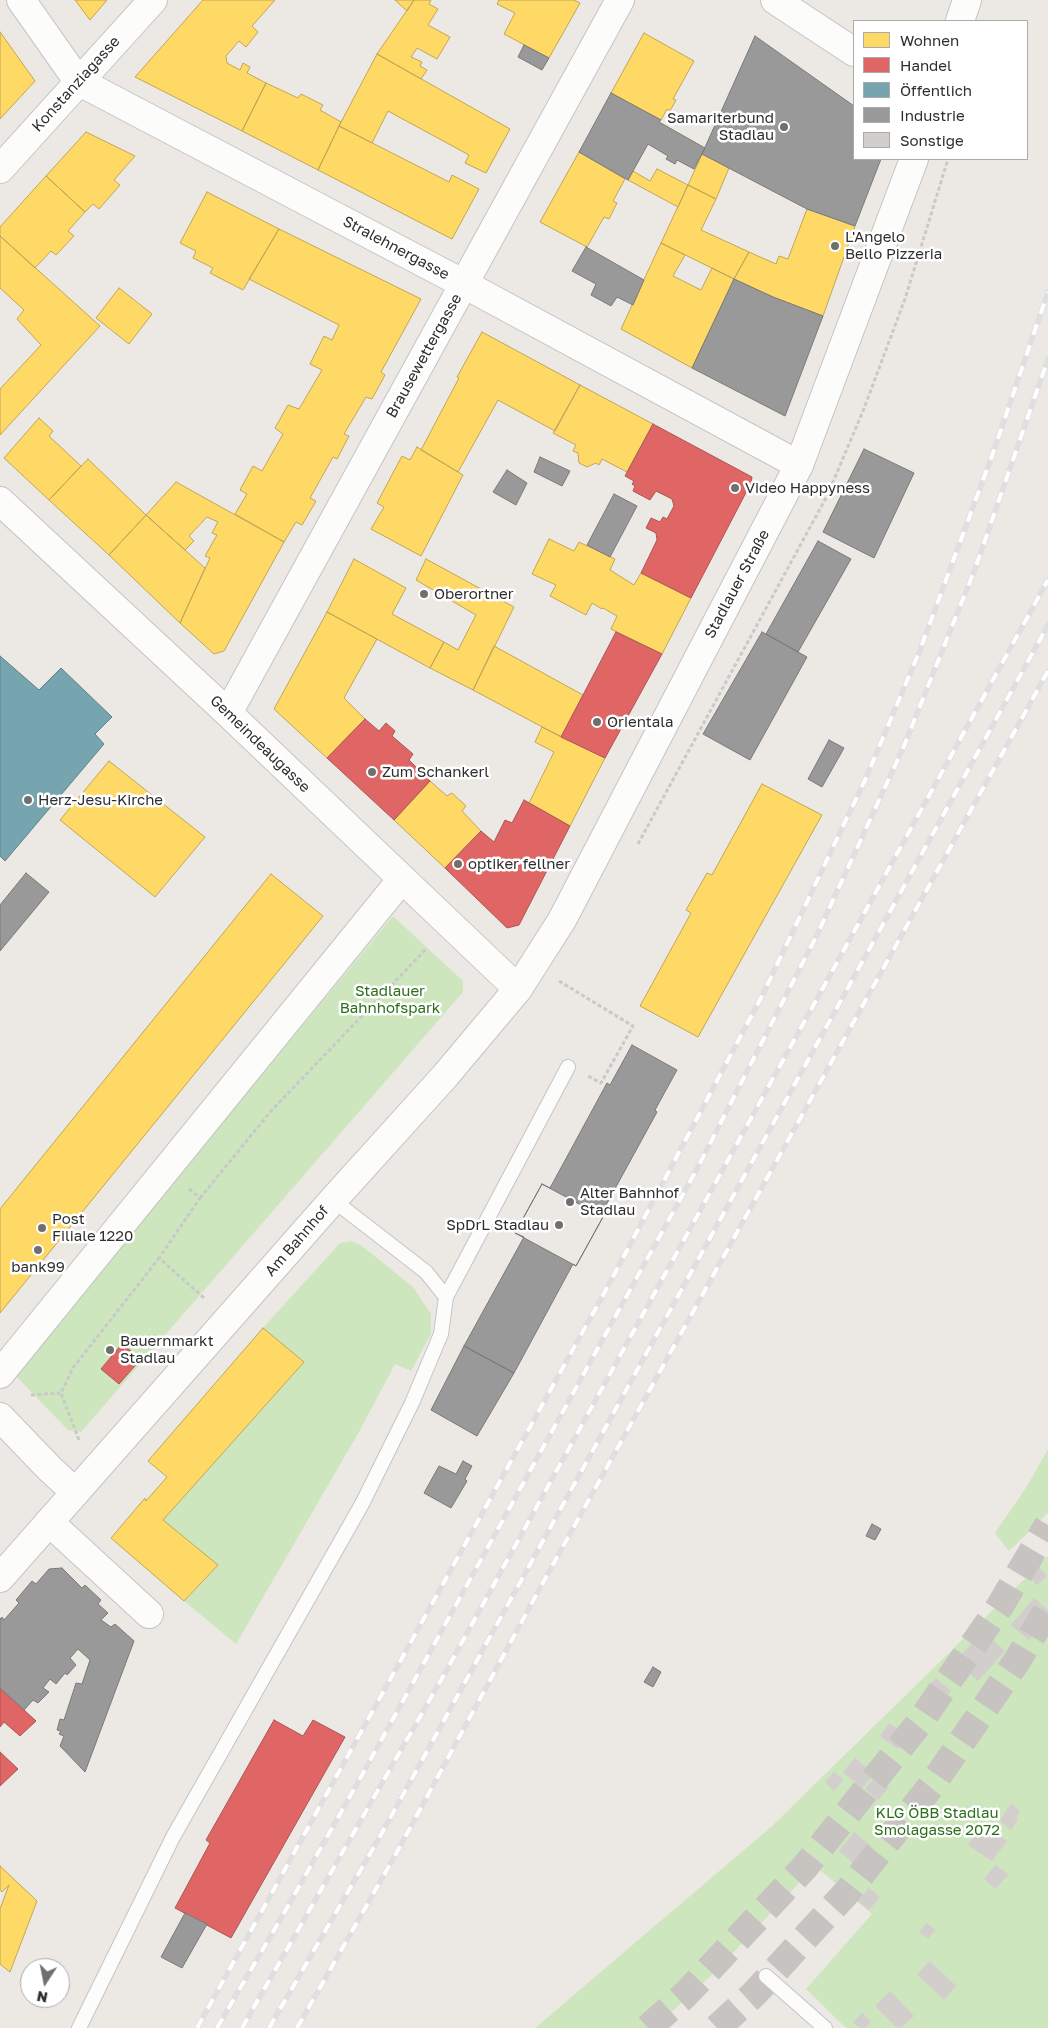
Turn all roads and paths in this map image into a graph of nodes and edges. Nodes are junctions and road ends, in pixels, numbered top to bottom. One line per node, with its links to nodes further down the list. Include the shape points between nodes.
1 (21, 0): 8 (street, Stralehnergasse)
2 (153, 0): 8 (street, Konstanziagasse)
3 (620, 0): 11 (street, Brausewettergasse)
4 (775, 0): 7 (street)
5 (967, 0): 6 (street)
6 (960, 20)
7 (853, 51)
8 (78, 81): 10 (street, Konstanziagasse); 11 (street, Stralehnergasse)
9 (914, 160): 12 (street, Stadlauer Straße)
10 (0, 169)
11 (464, 284): 12 (street, Stralehnergasse); 14 (street, Brausewettergasse)
12 (799, 465): 18 (street, Stadlauer Straße, via 562,920)
13 (0, 501): 14 (street, Gemeindeaugasse)
14 (228, 713): 15 (street, Gemeindeaugasse)
15 (402, 879): 18 (street, Gemeindeaugasse); 20 (street)
16 (427, 948): 21 (path, via 271,1111)
17 (559, 982): 19 (path, via 633,1026 601,1083)
18 (518, 989): 22 (street, Am Bahnhof)
19 (568, 1067): 24 (lane)
20 (166, 1170): 21 (path); 26 (street)
21 (200, 1198): 23 (path)
22 (333, 1200): 24 (lane, via 426,1272); 31 (street, Am Bahnhof)
23 (159, 1258): 25 (path); 27 (path, via 73,1368)
24 (446, 1297): 36 (lane, via 441,1334 412,1403 362,1504 173,1837)
25 (204, 1298)
26 (0, 1374)
27 (61, 1393): 28 (path); 30 (path)
28 (31, 1396)
29 (0, 1417): 31 (street)
30 (79, 1440)
31 (75, 1492): 32 (street)
32 (49, 1522): 33 (street); 34 (street)
33 (0, 1578)
34 (149, 1614)
35 (766, 1976): 37 (lane)
36 (79, 2028)
37 (826, 2028)

